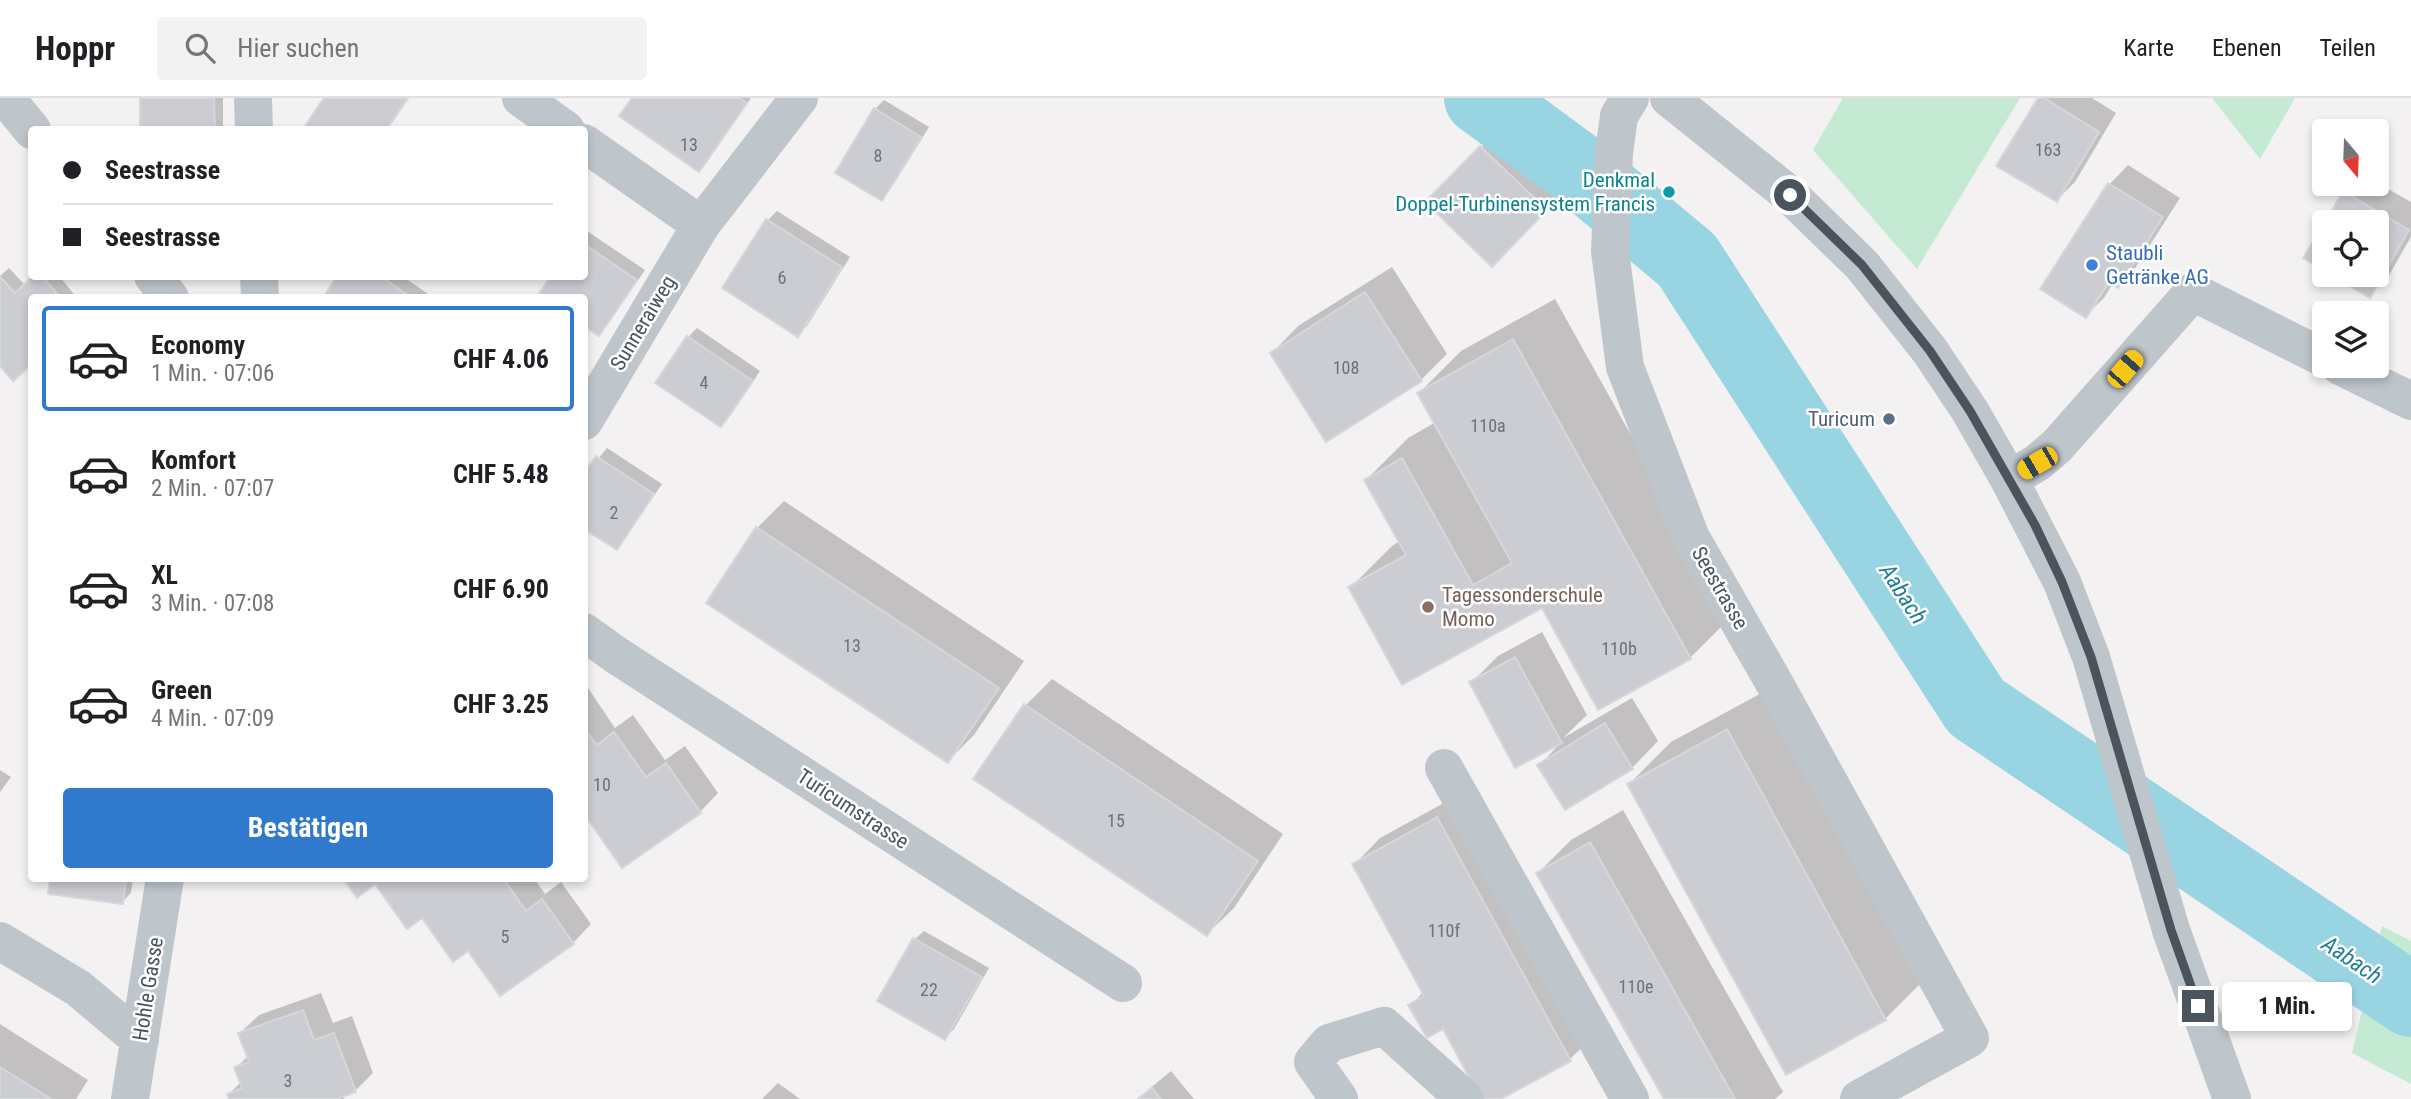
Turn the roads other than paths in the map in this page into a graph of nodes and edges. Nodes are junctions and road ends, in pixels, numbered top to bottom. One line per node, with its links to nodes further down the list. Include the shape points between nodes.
1 (253, 98): 6 (street)
2 (521, 98): 7 (street)
3 (799, 98): 9 (street, Sunneraiweg)
4 (1630, 98): 27 (street, Seestrasse, via 1619,116 1614,153 1610,251 1625,367 1691,538 1970,1038)
5 (1668, 98): 16 (street, via 1790,195 1862,265 1930,351)
6 (254, 126)
7 (560, 126)
8 (588, 146): 9 (street)
9 (701, 225): 15 (street, Sunneraiweg)
10 (156, 280): 11 (street)
11 (167, 294)
12 (2312, 352): 16 (street, via 2193,292 2057,446)
13 (2364, 378): 14 (street)
14 (2411, 401)
15 (588, 414)
16 (2009, 479): 28 (street, via 2062,582 2102,694 2171,930)
17 (588, 635): 21 (street, Turicumstrasse)
18 (1444, 768): 26 (street)
19 (164, 882): 22 (street, Hohle Gasse)
20 (0, 941): 22 (street, via 78,988)
21 (1123, 984)
22 (141, 1040): 23 (street, Hohle Gasse)
23 (130, 1099)
24 (1339, 1099): 25 (street, via 1313,1062 1329,1044 1384,1026)
25 (1465, 1099)
26 (1630, 1099)
27 (1859, 1099)
28 (2232, 1099)

